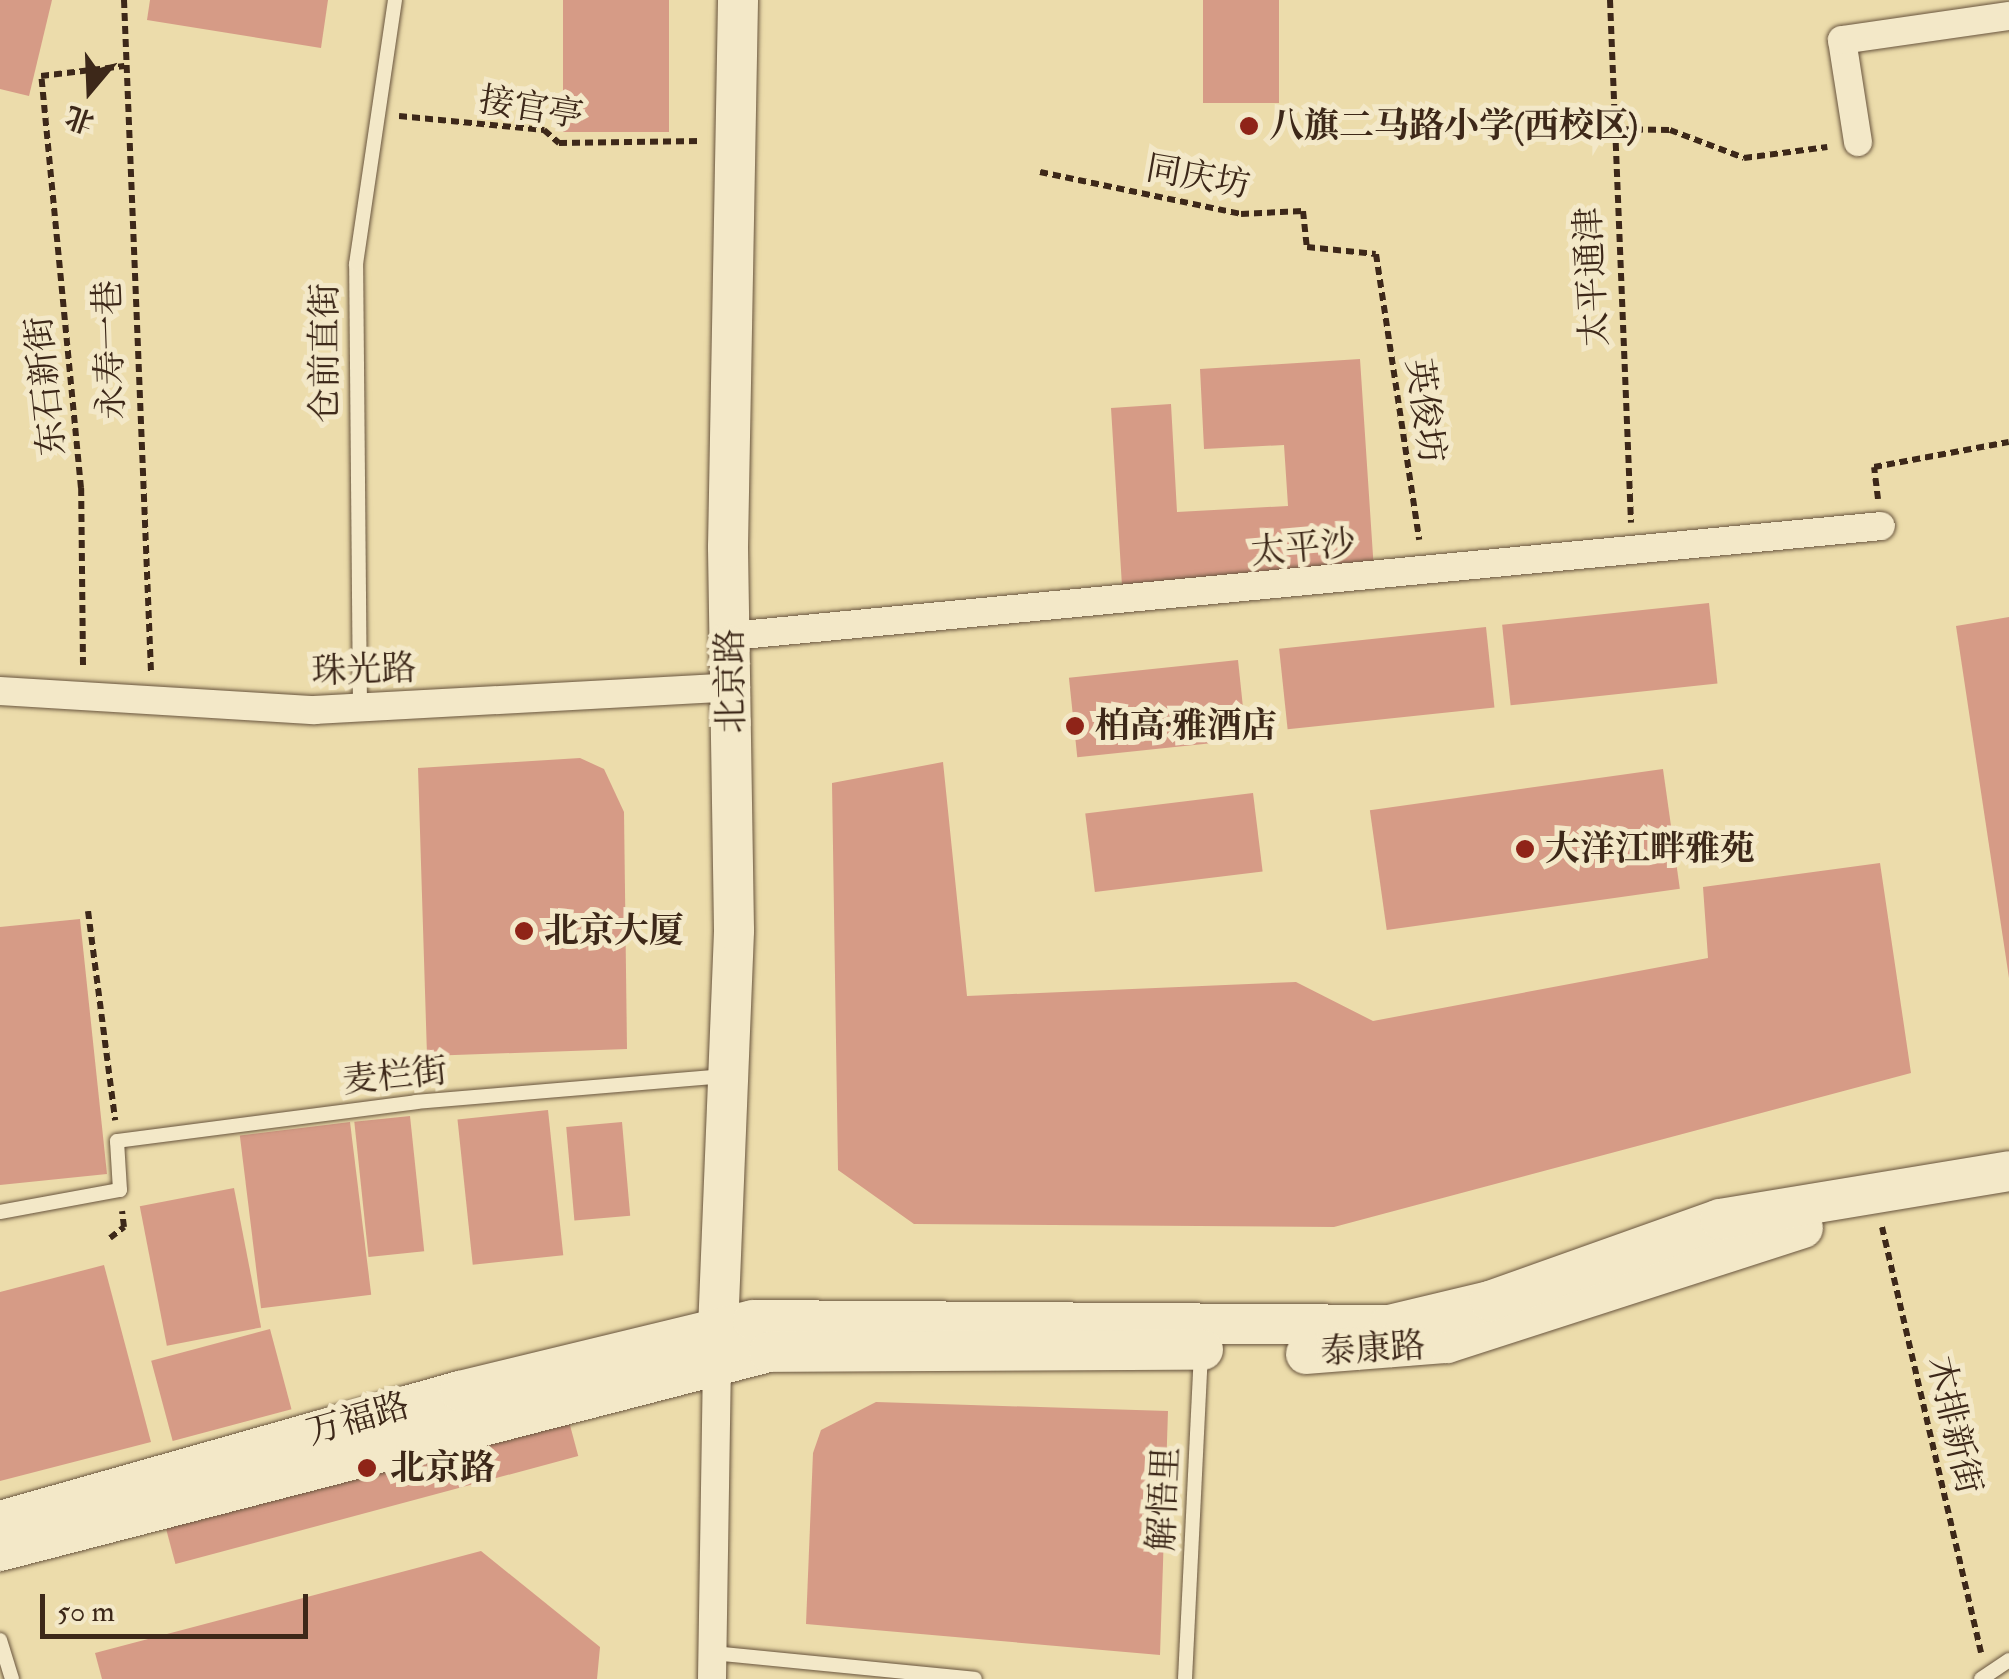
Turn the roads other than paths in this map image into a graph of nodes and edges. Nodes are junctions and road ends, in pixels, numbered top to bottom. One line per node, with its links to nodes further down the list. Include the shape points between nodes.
1 (395, 0): 9 (lane, 仓前直街, via 356,264)
2 (738, 0): 6 (street, 北京路)
3 (2009, 16): 4 (street, via 1842,40)
4 (1858, 142)
5 (1881, 526): 6 (street, 太平沙, via 1424,576)
6 (731, 636): 7 (street, 北京路)
7 (732, 687): 9 (street, 珠光路); 10 (street, 北京路)
8 (0, 692): 9 (street, 珠光路)
9 (360, 709)
10 (730, 1076): 13 (lane, 麦栏街, via 416,1102 117,1141 120,1190); 15 (street, 北京路)
11 (2009, 1170): 14 (street, 泰康路, via 1720,1218 1490,1301 1389,1325)
12 (2009, 1193): 14 (street, 泰康路, via 1878,1213 1720,1249 1413,1350)
13 (0, 1212)
14 (1202, 1336): 15 (street, 泰康路, via 800,1314); 24 (lane, 解悟里)
15 (718, 1346): 16 (street, 万福路, via 460,1390); 17 (street, 万福路); 20 (street)
16 (0, 1520)
17 (0, 1550)
18 (0, 1640): 22 (lane)
19 (2009, 1660): 21 (lane)
20 (712, 1666): 23 (lane)
21 (1983, 1676)
22 (12, 1679)
23 (975, 1679)
24 (1185, 1679)

